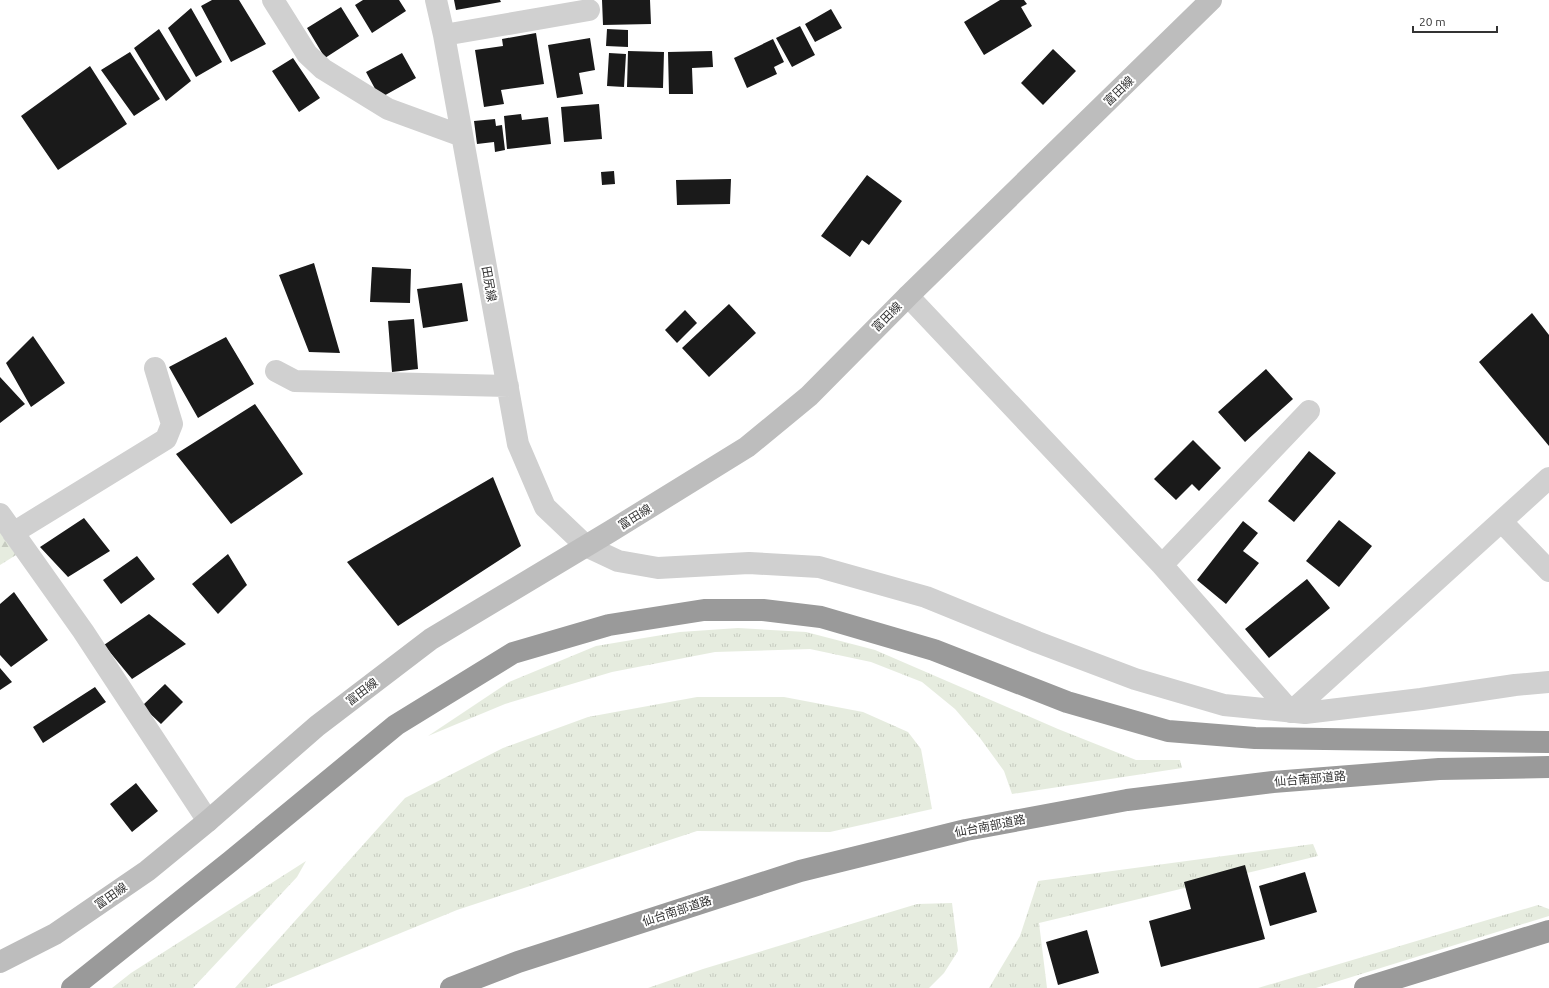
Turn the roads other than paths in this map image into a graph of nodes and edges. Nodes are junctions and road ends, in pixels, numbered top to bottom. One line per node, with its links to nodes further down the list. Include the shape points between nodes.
1 (273, 0): 6 (street, via 307,54 323,68 388,109)
2 (436, 0): 5 (street, 田尻線)
3 (1211, 0): 7 (street, 富田線)
4 (589, 10): 5 (street)
5 (444, 35): 6 (street, 田尻線)
6 (462, 136): 10 (street, 田尻線)
7 (908, 296): 16 (street, 富田線, via 809,396 747,447); 17 (street)
8 (155, 368): 15 (street, via 172,424 166,439)
9 (276, 371): 10 (street, via 295,381)
10 (508, 386): 16 (street, 田尻線, via 518,444 545,507)
11 (1309, 411): 17 (street)
12 (1549, 478): 14 (street)
13 (0, 514): 15 (street)
14 (1502, 522): 18 (street); 20 (street)
15 (13, 533): 23 (street, via 83,631)
16 (586, 546): 20 (street, 田尻線, via 618,561 658,568 750,563 819,567 926,597 1135,679 1224,705); 23 (street, 富田線, via 431,640 317,726)
17 (1162, 565): 20 (street)
18 (1549, 571)
19 (1549, 682): 20 (street, 田尻線, via 1305,713)
20 (1291, 712)
21 (1549, 742): 26 (highway, via 1255,738 1168,731 1067,702 934,650 820,617 763,610 704,610 609,625 514,653 396,725)
22 (1549, 767): 27 (highway, 仙台南部道路, via 1439,769 1273,782 1127,800 966,830 800,871 518,962)
23 (208, 822): 25 (street, 富田線, via 147,871 55,934)
24 (1549, 931): 28 (highway)
25 (0, 962)
26 (72, 988)
27 (451, 988)
28 (1365, 988)

